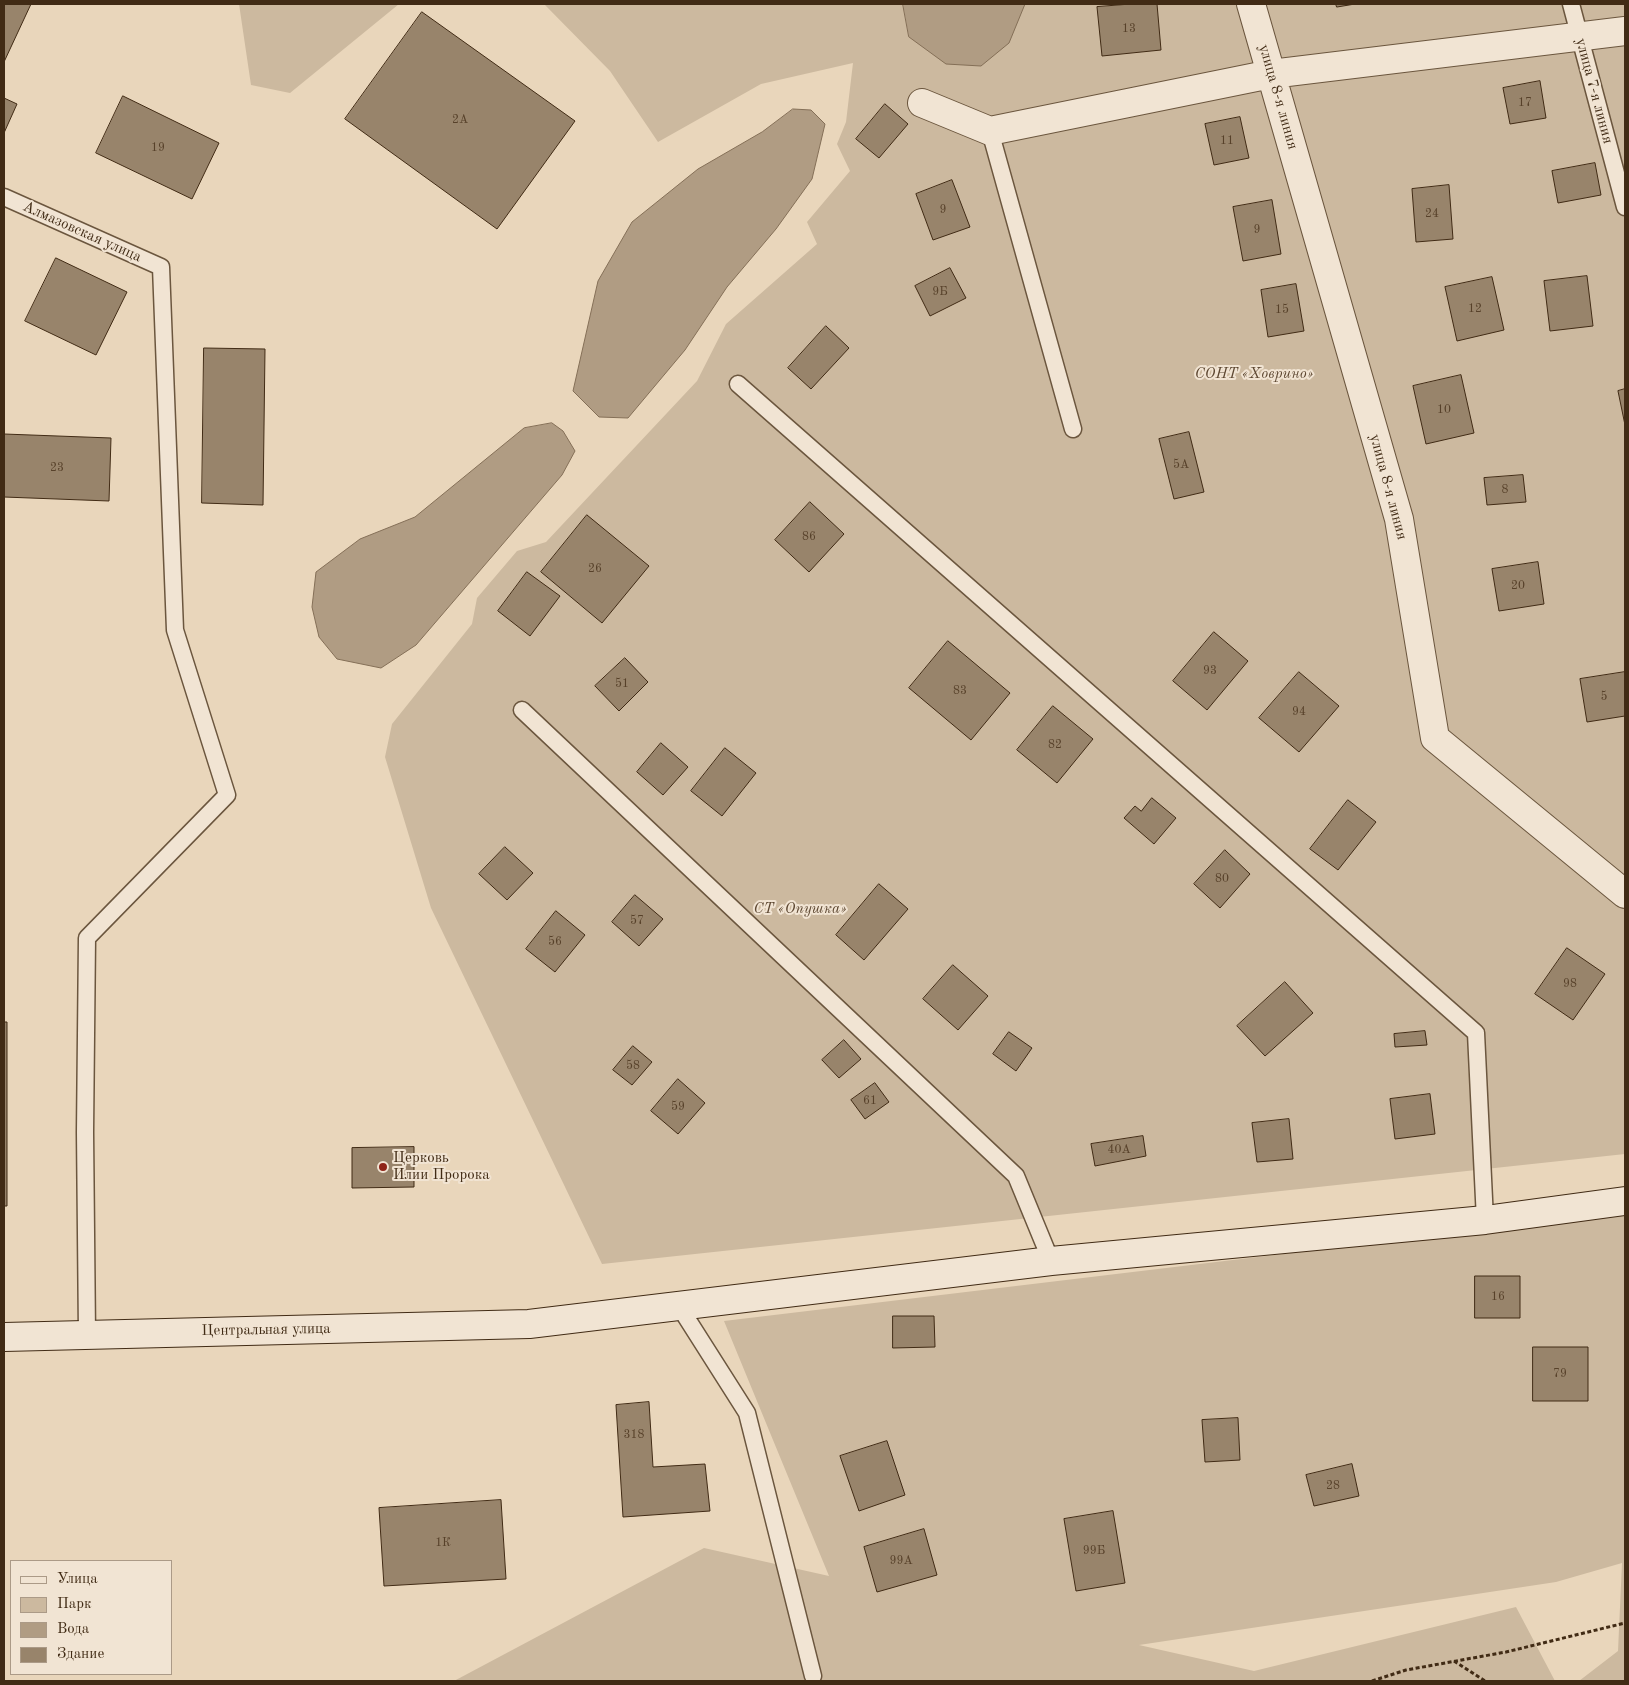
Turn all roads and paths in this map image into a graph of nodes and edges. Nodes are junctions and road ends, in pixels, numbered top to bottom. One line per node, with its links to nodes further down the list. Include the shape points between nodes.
1 (1252, 4): 5 (street, улица 8-я линия)
2 (1571, 4): 4 (lane, улица 7-я линия)
3 (1625, 32): 4 (street)
4 (1580, 38): 5 (street); 9 (lane, улица 7-я линия)
5 (1271, 74): 7 (street); 13 (street, улица 8-я линия, via 1400,519 1435,738)
6 (922, 103): 7 (street)
7 (990, 130): 11 (lane)
8 (4, 197): 18 (lane, Алмазовская улица, via 161,267 175,630 227,795 87,938)
9 (1625, 207)
10 (738, 384): 15 (lane, via 1476,1033)
11 (1072, 429)
12 (522, 710): 16 (lane, via 1016,1176)
13 (1625, 894)
14 (1625, 1201): 15 (street, Центральная улица)
15 (1485, 1220): 16 (street, Центральная улица)
16 (1051, 1261): 17 (street, Центральная улица)
17 (679, 1306): 18 (street, Центральная улица, via 529,1324); 22 (lane, via 747,1412)
18 (87, 1335): 19 (street, Центральная улица)
19 (4, 1337)
20 (1625, 1624): 21 (path)
21 (1454, 1661): 23 (path, via 1406,1670); 24 (path)
22 (813, 1676)
23 (1372, 1681)
24 (1485, 1681)

